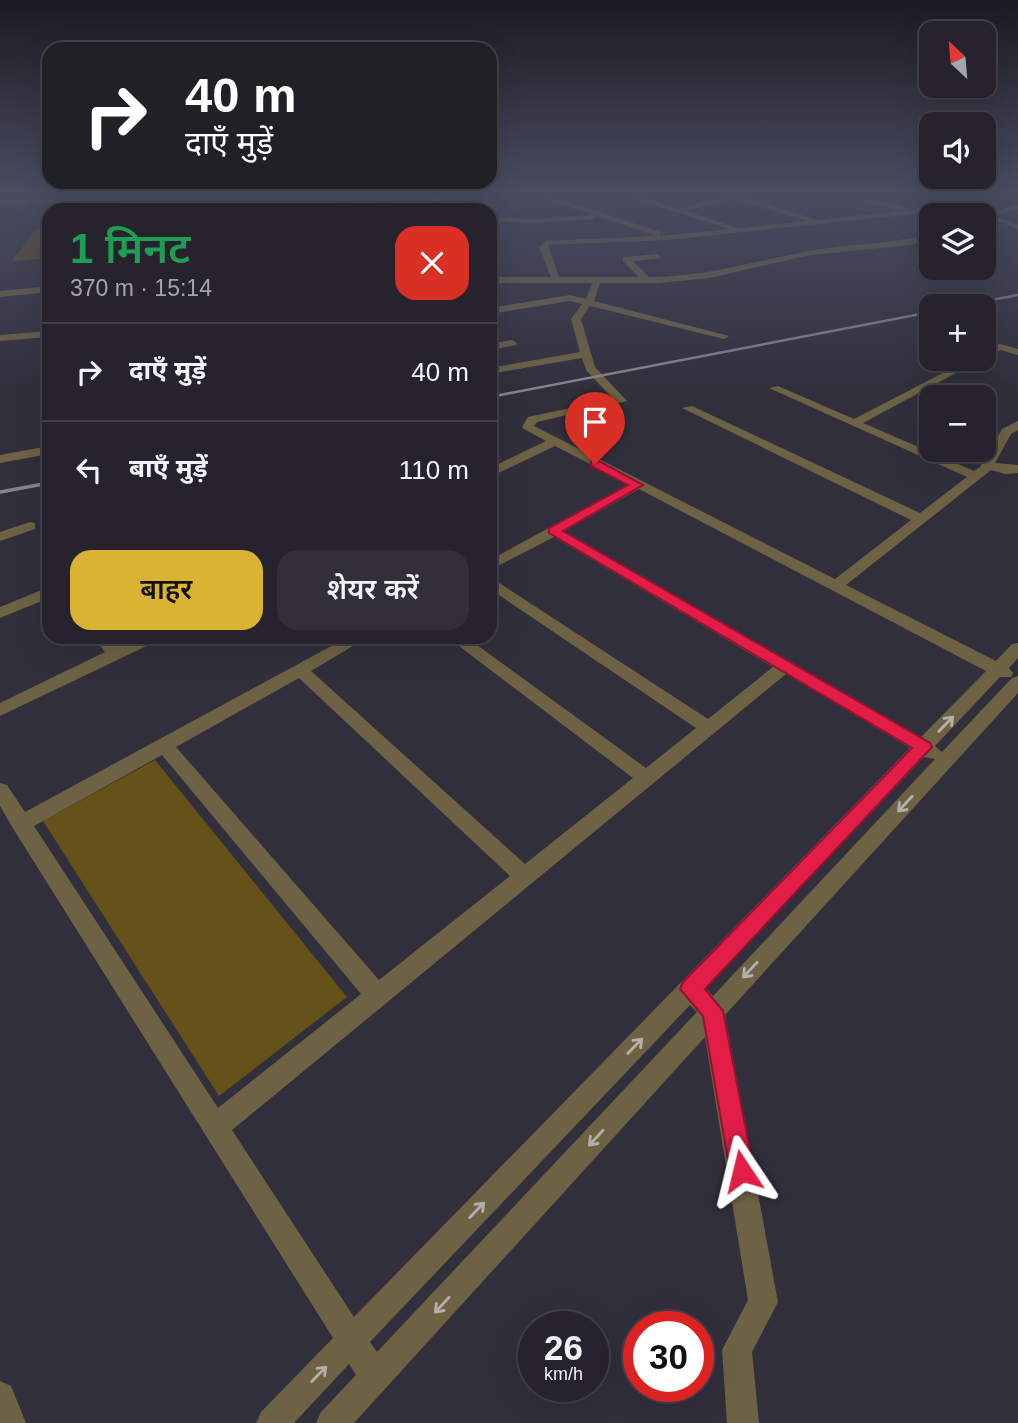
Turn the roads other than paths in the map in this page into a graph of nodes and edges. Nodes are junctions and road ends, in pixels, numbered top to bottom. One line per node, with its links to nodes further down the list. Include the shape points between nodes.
1 (546, 257): 5 (street)
2 (643, 257): 7 (street, via 626,259)
3 (791, 257): 7 (street, via 709,275)
4 (497, 280): 5 (street)
5 (556, 280): 6 (street)
6 (597, 280): 7 (street); 10 (street)
7 (647, 280)
8 (42, 290): 9 (street)
9 (0, 294)
10 (588, 303): 11 (street, via 570,298); 13 (street); 19 (street, via 576,319)
11 (497, 310)
12 (42, 335): 14 (street)
13 (724, 336)
14 (0, 338)
15 (512, 343): 16 (street)
16 (497, 346)
17 (996, 348): 18 (street)
18 (1018, 352)
19 (585, 354): 20 (street); 26 (street, via 590,368 621,401 531,419 528,427)
20 (497, 370)
21 (954, 371): 24 (street)
22 (774, 388): 24 (street)
23 (688, 408): 34 (street)
24 (854, 424): 32 (street)
25 (1018, 425): 29 (street, via 1006,432)
26 (553, 442): 31 (street); 33 (street)
27 (42, 451): 28 (street)
28 (0, 459)
29 (987, 465): 30 (street); 32 (street)
30 (1018, 469)
31 (497, 470)
32 (975, 476): 34 (street)
33 (637, 485): 36 (street); 39 (street)
34 (921, 519): 39 (street)
35 (30, 526): 37 (street)
36 (554, 531): 38 (street); 49 (street)
37 (0, 537)
38 (497, 562)
39 (835, 586): 51 (street)
40 (497, 587): 53 (street)
41 (42, 595): 42 (street)
42 (0, 613)
43 (107, 644): 48 (street)
44 (137, 644): 48 (street)
45 (347, 644): 50 (street)
46 (465, 644): 57 (street)
47 (1018, 648): 51 (street)
48 (116, 654): 52 (street)
49 (785, 666): 53 (street); 55 (street)
50 (300, 670): 54 (street); 60 (street)
51 (1011, 677): 55 (street, one-way to 51); 56 (street)
52 (0, 710)
53 (708, 728): 57 (street)
54 (164, 745): 59 (street); 62 (street)
55 (924, 747): 56 (street); 61 (street)
56 (946, 760): 63 (street, one-way to 63)
57 (647, 778): 60 (street)
58 (0, 790): 59 (street)
59 (21, 824): 64 (street)
60 (525, 877): 62 (street)
61 (690, 989): 63 (street); 65 (street, one-way to 61)
62 (377, 996): 64 (street)
63 (712, 1011): 66 (street, one-way to 66); 71 (street, via 763,1302 737,1350)
64 (215, 1127): 65 (street)
65 (351, 1340): 66 (street); 69 (street, one-way to 65)
66 (375, 1377): 70 (street)
67 (0, 1397): 68 (street)
68 (10, 1423)
69 (272, 1423)
70 (332, 1423)
71 (743, 1423)

